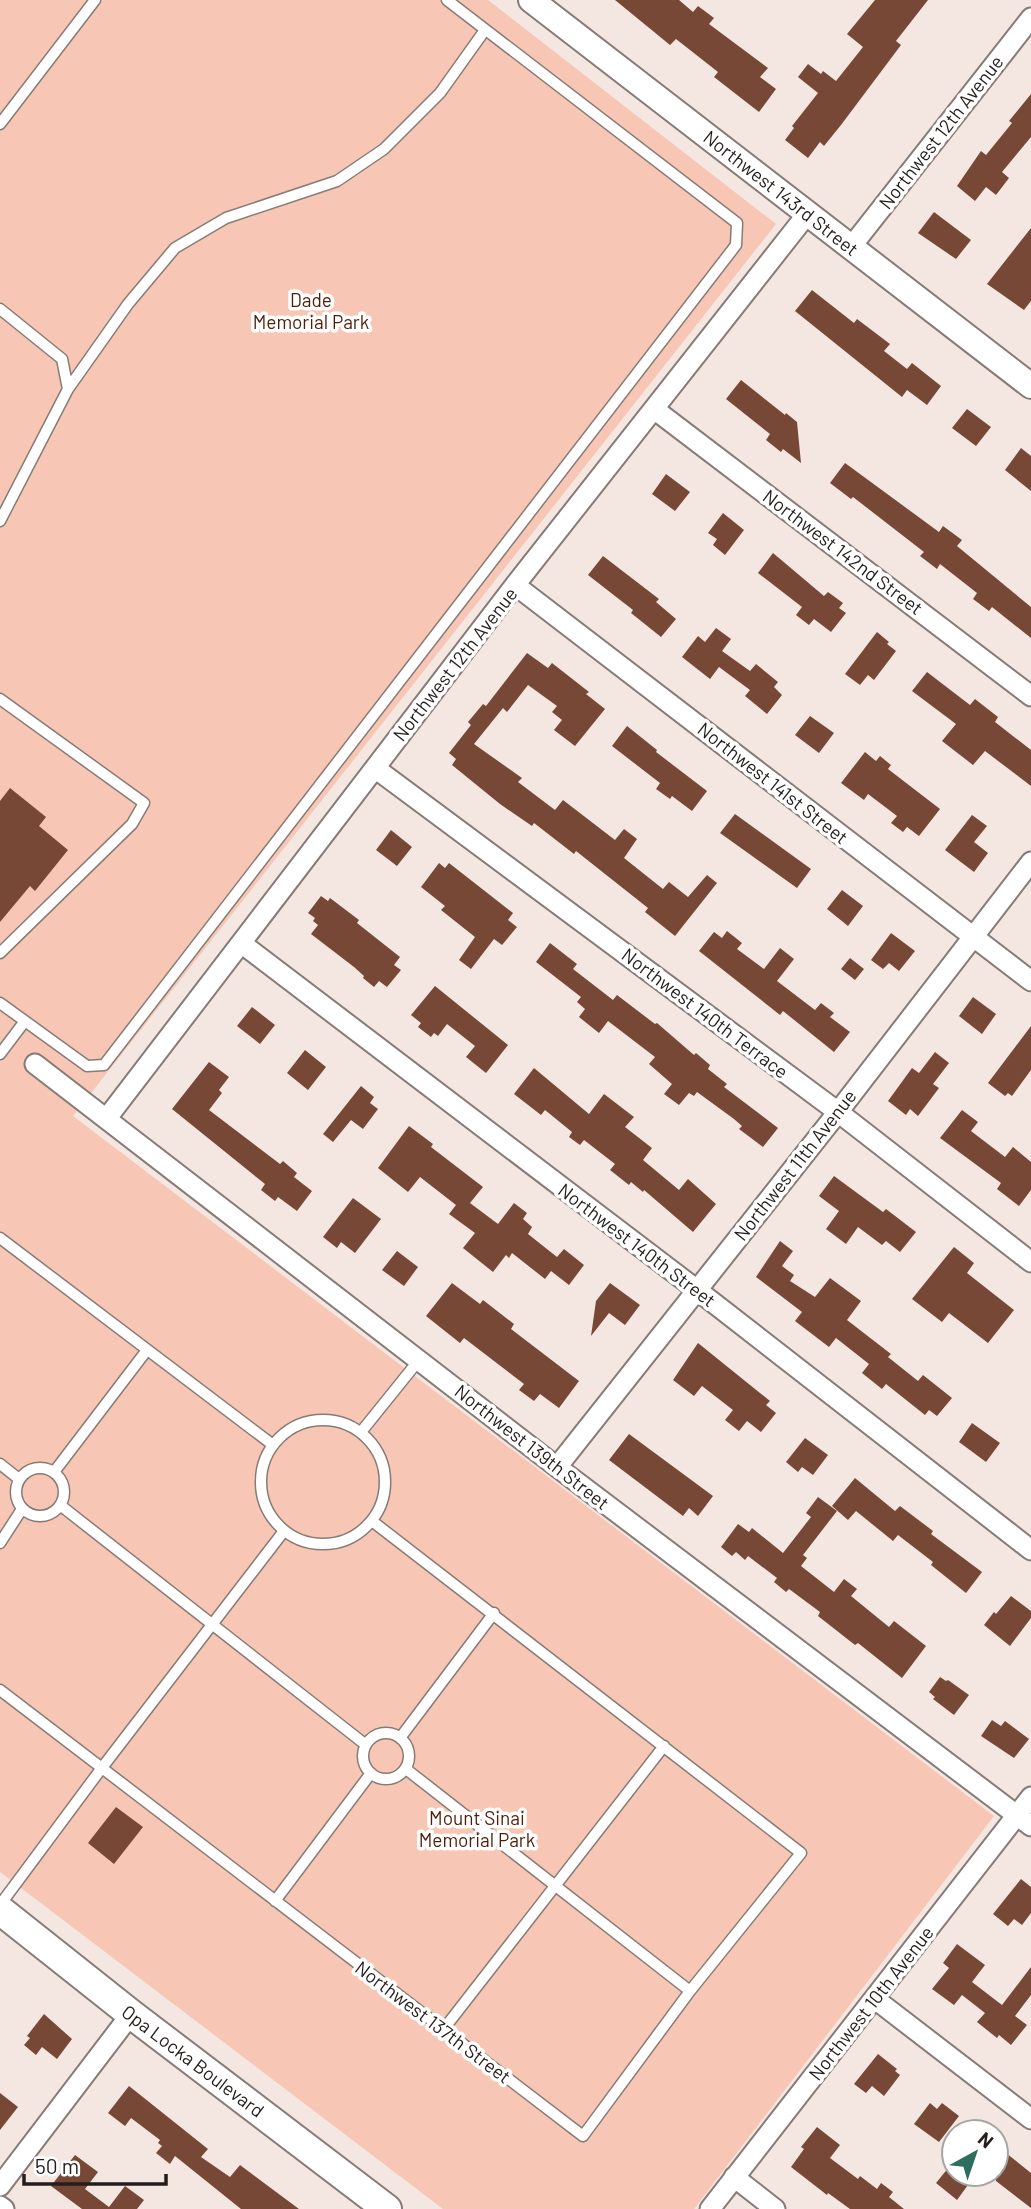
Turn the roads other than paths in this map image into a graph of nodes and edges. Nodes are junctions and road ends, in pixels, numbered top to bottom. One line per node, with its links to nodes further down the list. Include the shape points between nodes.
1 (95, 0): 6 (lane)
2 (447, 0): 5 (lane)
3 (531, 0): 7 (street, Northwest 143rd Street)
4 (1031, 18): 8 (street, Northwest 12th Avenue)
5 (485, 30): 11 (lane, via 440,93 375,155 337,181 226,218 175,248 128,303); 24 (lane, via 737,223 736,245 104,1065 87,1066)
6 (0, 124)
7 (808, 213): 8 (street, Northwest 143rd Street); 12 (street, Northwest 12th Avenue)
8 (851, 247): 10 (street, Northwest 143rd Street)
9 (0, 309): 11 (lane, via 62,359)
10 (1030, 384)
11 (68, 389): 13 (lane)
12 (654, 409): 14 (street, Northwest 12th Avenue); 15 (street, Northwest 142nd Street)
13 (0, 521)
14 (515, 585): 17 (street, Northwest 12th Avenue); 19 (street, Northwest 141st Street)
15 (1031, 696)
16 (0, 699): 21 (lane, via 144,803 132,824)
17 (375, 768): 20 (street, Northwest 12th Avenue); 27 (street, Northwest 140th Terrace)
18 (1031, 862): 19 (street, Northwest 11th Avenue)
19 (973, 937): 22 (street, Northwest 141st Street); 27 (street, Northwest 11th Avenue)
20 (241, 943): 28 (street, Northwest 12th Avenue); 31 (street, Northwest 140th Street)
21 (0, 953)
22 (1031, 981)
23 (0, 1003): 24 (lane)
24 (25, 1021): 25 (lane)
25 (0, 1054)
26 (35, 1064): 28 (street, Northwest 139th Street)
27 (838, 1112): 30 (street, Northwest 140th Terrace); 31 (street, Northwest 11th Avenue)
28 (107, 1118): 33 (street, Northwest 139th Street)
29 (0, 1238): 32 (lane)
30 (1031, 1262)
31 (697, 1290): 37 (street, Northwest 11th Avenue); 45 (street, Northwest 140th Street)
32 (147, 1350): 35 (lane); 38 (lane)
33 (419, 1360): 34 (lane); 37 (street, Northwest 139th Street)
34 (361, 1432): 35 (lane, via 338,1422 314,1420 291,1428); 42 (lane, via 377,1451 385,1474 383,1499)
35 (273, 1445): 43 (lane, via 263,1466 261,1490 269,1513)
36 (0, 1464): 39 (lane)
37 (557, 1467): 56 (street, Northwest 139th Street)
38 (54, 1472): 39 (lane, via 38,1467); 40 (lane, via 64,1487)
39 (19, 1479): 41 (lane, via 15,1494)
40 (60, 1505): 41 (lane, via 54,1512 36,1516); 47 (lane)
41 (22, 1508): 44 (lane)
42 (372, 1521): 43 (lane, via 354,1536 331,1544 306,1542); 46 (lane)
43 (285, 1531): 47 (lane)
44 (0, 1543)
45 (1031, 1550)
46 (495, 1614): 49 (lane); 51 (lane)
47 (212, 1624): 50 (lane); 52 (lane)
48 (0, 1690): 52 (lane, Northwest 137th Street)
49 (400, 1738): 50 (lane, via 378,1735); 53 (lane, via 409,1752)
50 (366, 1745): 54 (lane, via 364,1760)
51 (664, 1746): 57 (lane); 60 (lane, Northwest 137th Street, via 801,1853)
52 (101, 1769): 58 (lane, Northwest 137th Street); 59 (lane)
53 (406, 1769): 54 (lane, via 393,1779); 57 (lane)
54 (371, 1773): 58 (lane)
55 (1031, 1797): 56 (street, Northwest 10th Avenue)
56 (1024, 1821): 61 (street, Northwest 10th Avenue)
57 (555, 1885): 60 (lane); 63 (lane)
58 (275, 1901): 63 (lane, Northwest 137th Street)
59 (0, 1908): 62 (main road, Opa Locka Boulevard)
60 (690, 1991): 63 (lane, Northwest 137th Street, via 583,2136)
61 (875, 1999): 64 (street); 65 (street, Northwest 10th Avenue)
62 (131, 2014): 66 (street); 69 (main road, Opa Locka Boulevard)
63 (443, 2029)
64 (1031, 2119)
65 (734, 2178): 70 (street, Northwest 10th Avenue); 71 (street)
66 (0, 2186)
67 (0, 2206): 68 (street)
68 (4, 2209)
69 (387, 2209)
70 (710, 2209)
71 (775, 2209)

